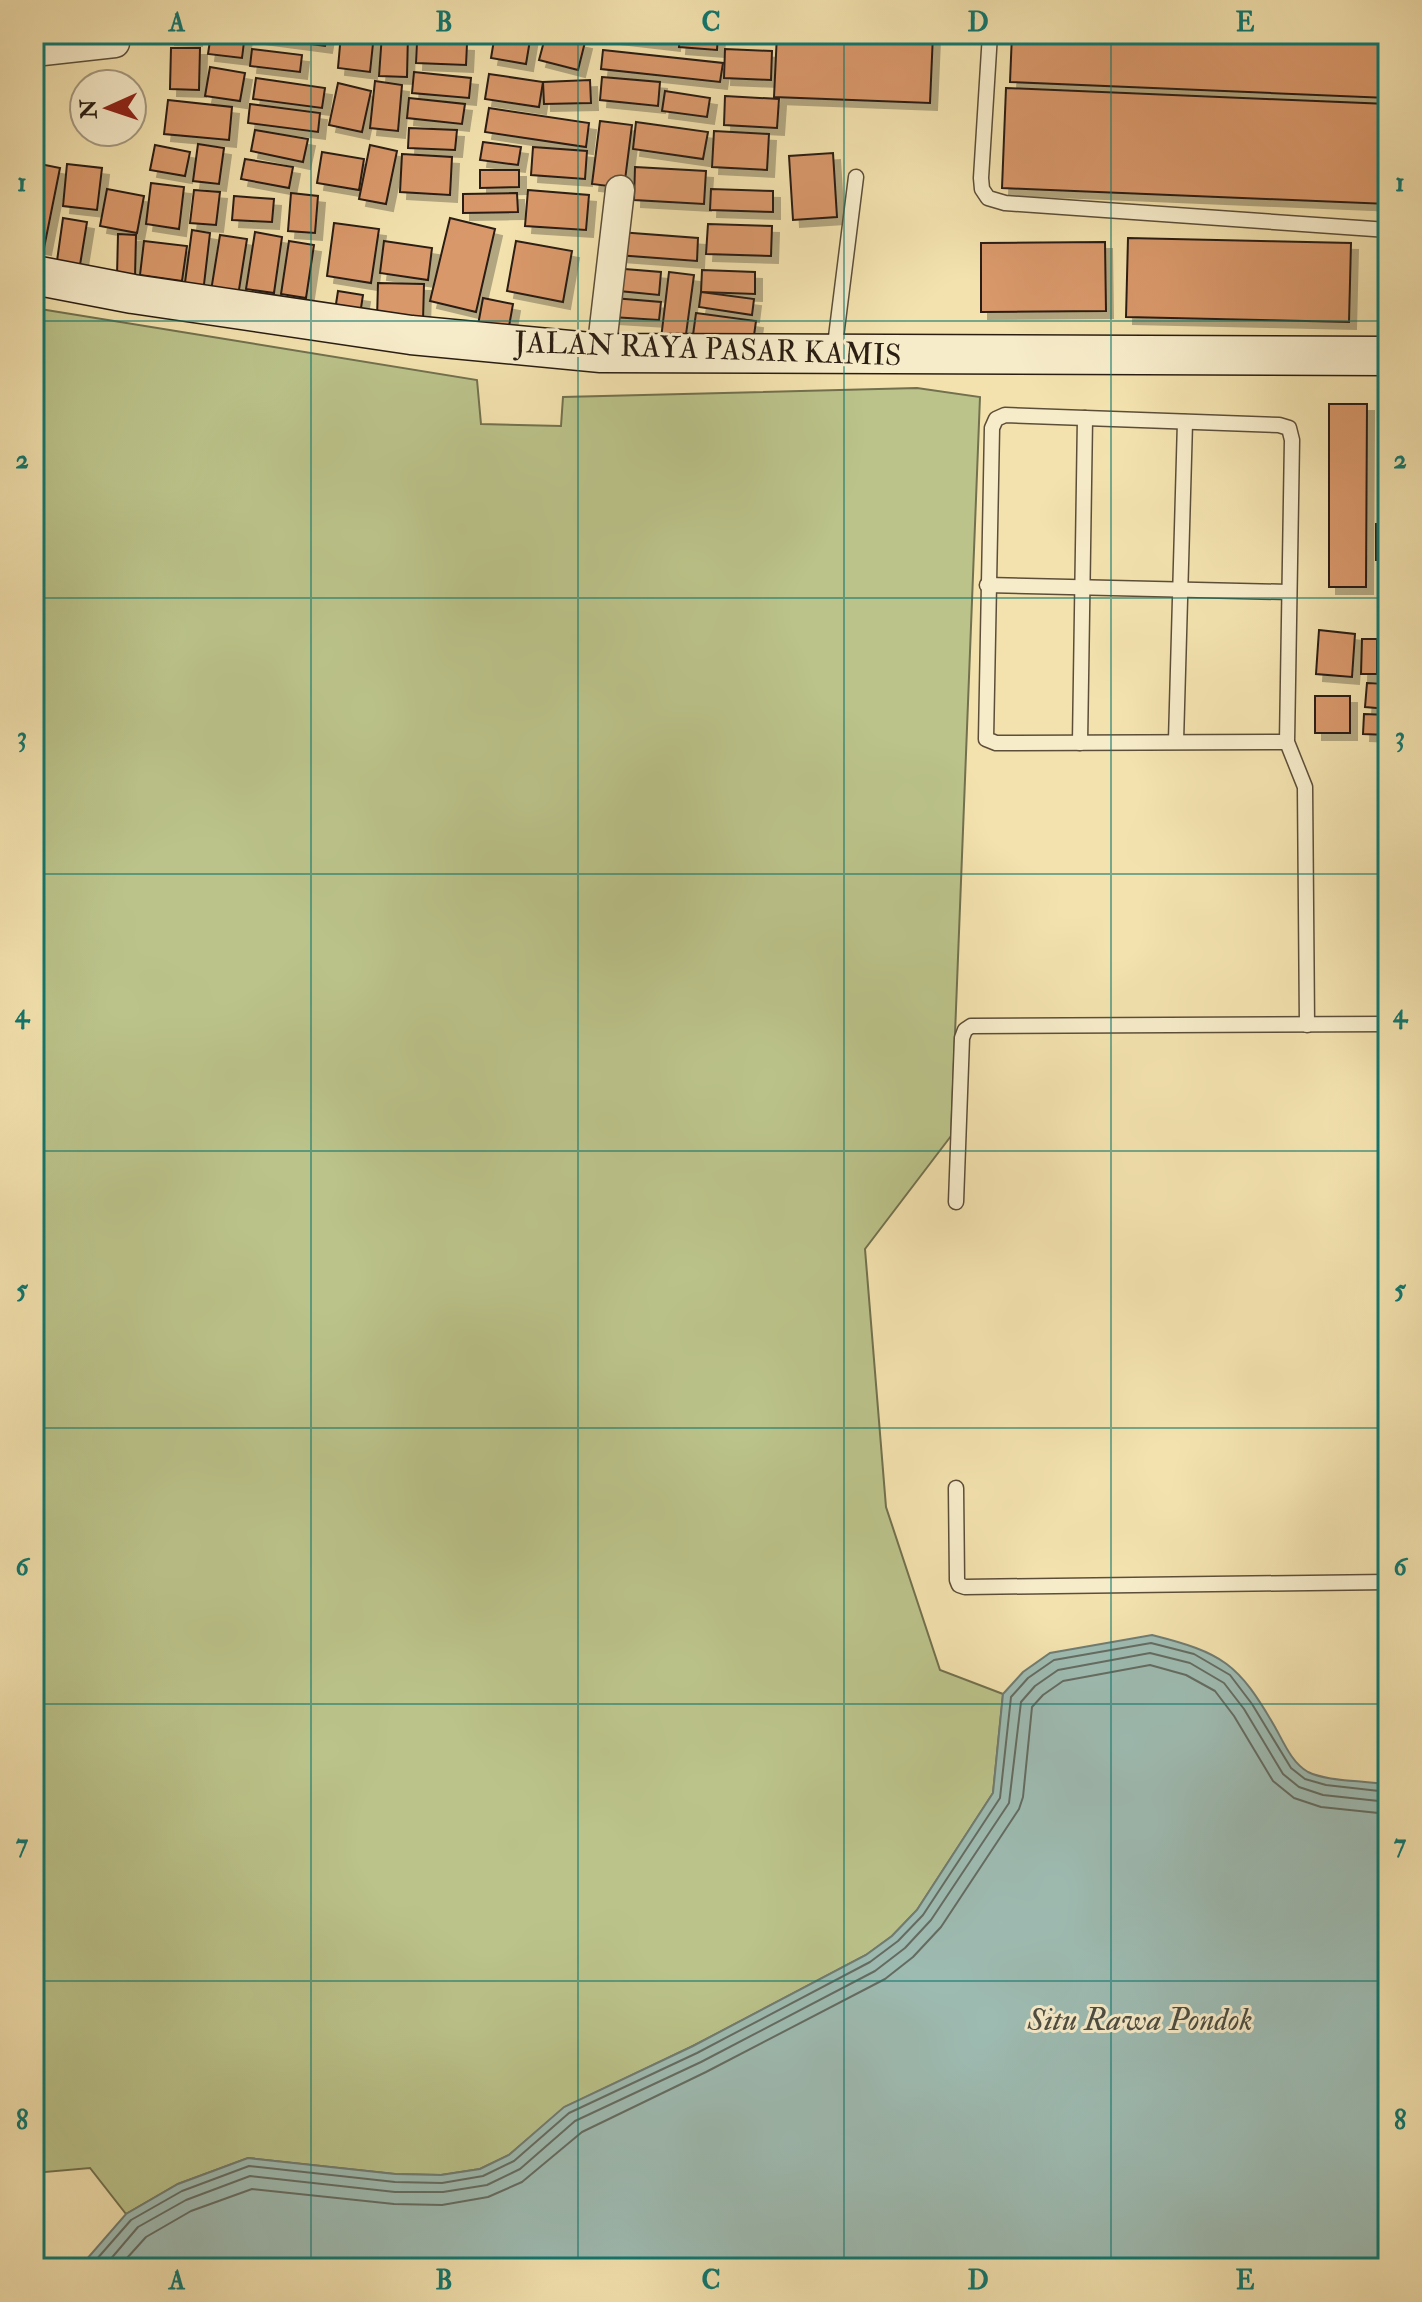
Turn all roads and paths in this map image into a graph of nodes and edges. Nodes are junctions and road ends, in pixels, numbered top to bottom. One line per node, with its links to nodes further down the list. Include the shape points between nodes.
1 (990, 34): 6 (lane, via 981,178 988,198)
2 (115, 43): 3 (street)
3 (34, 52)
4 (856, 177): 9 (lane)
5 (620, 190): 8 (street)
6 (1388, 230)
7 (34, 275): 8 (main road, JALAN RAYA PASAR KAMIS, via 411,335)
8 (601, 353): 9 (main road, JALAN RAYA PASAR KAMIS)
9 (834, 354): 10 (main road, JALAN RAYA PASAR KAMIS)
10 (1388, 356)
11 (1085, 418): 12 (lane); 13 (lane, via 996,419); 14 (lane)
12 (1185, 422): 15 (lane); 16 (lane, via 1289,428)
13 (987, 585): 14 (lane); 19 (lane, via 986,739)
14 (1083, 586): 15 (lane); 19 (lane)
15 (1180, 590): 16 (lane); 17 (lane)
16 (1288, 592): 18 (lane)
17 (1176, 741): 18 (lane); 19 (lane)
18 (1287, 742): 21 (lane, via 1305,787)
19 (1080, 743)
20 (1388, 1024): 21 (lane)
21 (1307, 1025): 22 (lane, via 971,1026 962,1038)
22 (956, 1202)
23 (956, 1488): 24 (lane, via 957,1580 965,1587)
24 (1388, 1582)

